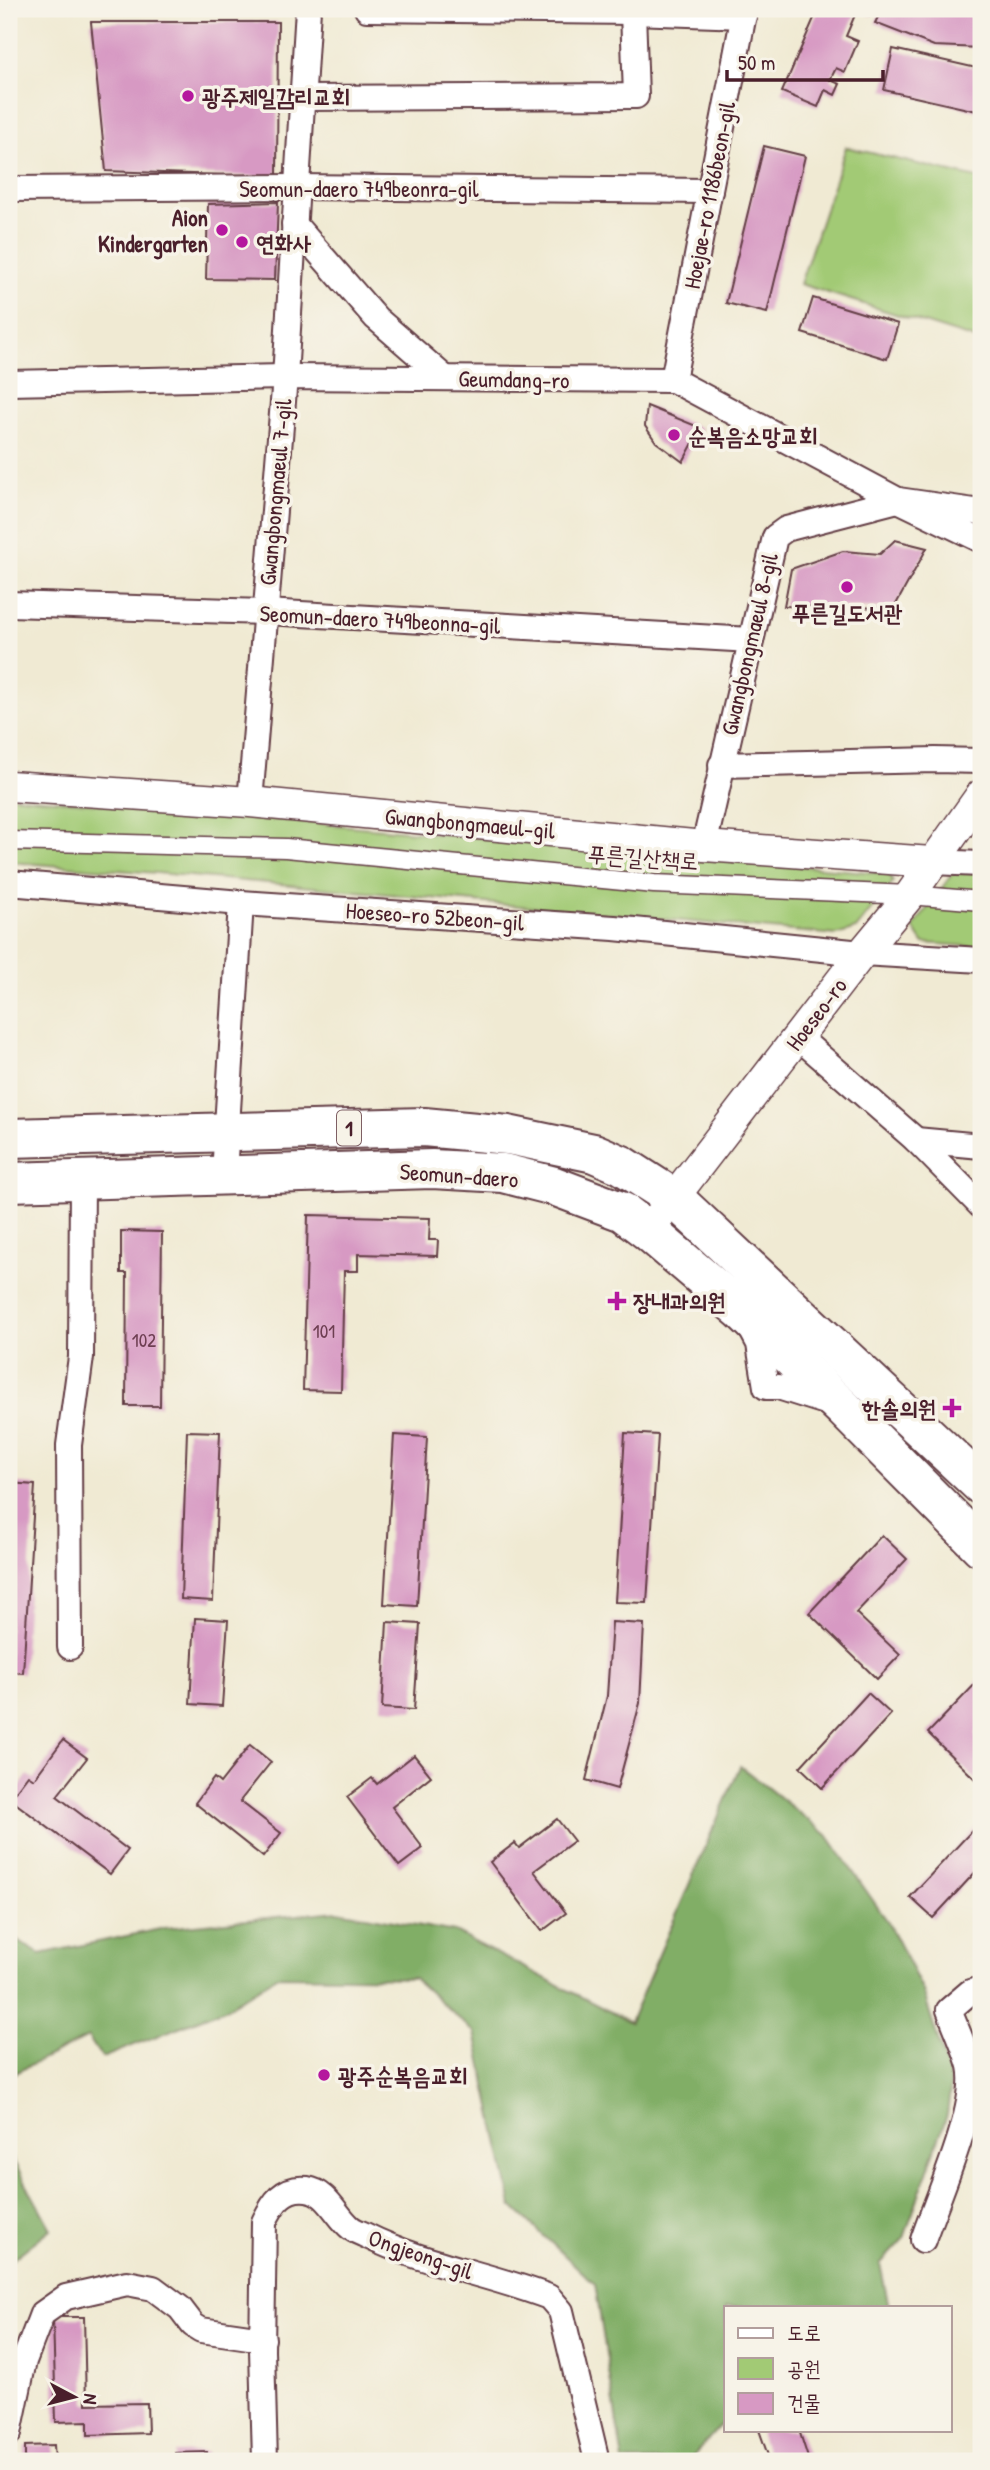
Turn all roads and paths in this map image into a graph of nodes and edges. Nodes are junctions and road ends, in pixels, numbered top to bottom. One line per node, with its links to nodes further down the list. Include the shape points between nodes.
1 (308, 9): 5 (street, Gwangbongmaeul 7-gil)
2 (367, 9): 3 (street)
3 (633, 12): 4 (street); 5 (street, via 636,96)
4 (744, 12): 8 (street, Hoejae-ro 1186beon-gil)
5 (302, 98): 6 (street, Gwangbongmaeul 7-gil)
6 (296, 187): 7 (street, Seomun-daero 749beonra-gil); 8 (street, Seomun-daero 749beonra-gil); 9 (street, Gwangbongmaeul 7-gil)
7 (9, 189)
8 (710, 191): 12 (street, Hoejae-ro 1186beon-gil)
9 (294, 224): 10 (street, Gwangbongmaeul 7-gil); 11 (street, via 376,318)
10 (285, 377): 11 (street, Geumdang-ro); 13 (street, Geumdang-ro); 18 (street, Gwangbongmaeul 7-gil)
11 (445, 378): 12 (street, Geumdang-ro)
12 (673, 380): 14 (street, Geumdang-ro)
13 (9, 383)
14 (898, 500): 15 (street); 16 (street, Geumdang-ro); 19 (street, Gwangbongmaeul 8-gil, via 786,529 775,537)
15 (981, 512)
16 (981, 540)
17 (9, 604): 18 (street, Seomun-daero 749beonna-gil)
18 (266, 612): 19 (street, Seomun-daero 749beonna-gil); 24 (street, Gwangbongmaeul 7-gil)
19 (751, 640): 21 (street, Gwangbongmaeul 8-gil)
20 (981, 761): 21 (street, Gwangbongmaeul 8-gil)
21 (721, 765): 26 (street, Gwangbongmaeul 8-gil)
22 (9, 786): 24 (street, Gwangbongmaeul-gil)
23 (981, 795): 27 (street, Hoeseo-ro)
24 (250, 802): 26 (street, Gwangbongmaeul-gil)
25 (9, 841): 30 (street, 푸른길산책로, via 286,848 654,884)
26 (704, 846): 27 (street, Gwangbongmaeul-gil)
27 (932, 862): 28 (street); 30 (street, Hoeseo-ro)
28 (981, 864)
29 (9, 883): 32 (street, Hoeseo-ro 52beon-gil)
30 (910, 895): 31 (street, 푸른길산책로); 33 (street, Hoeseo-ro)
31 (981, 901)
32 (242, 903): 33 (street, Hoeseo-ro 52beon-gil, via 614,928); 36 (street)
33 (862, 953): 34 (street, Hoeseo-ro 52beon-gil); 35 (street, Hoeseo-ro)
34 (981, 960)
35 (798, 1037): 38 (street); 43 (street, Hoeseo-ro)
36 (227, 1131): 37 (main road, Seomun-daero / 1); 40 (street); 43 (main road, Seomun-daero / 1, via 424,1127 508,1135 594,1153)
37 (9, 1138)
38 (916, 1140): 39 (street); 44 (street)
39 (981, 1146)
40 (224, 1174): 41 (main road, Seomun-daero / 1); 45 (main road, Seomun-daero / 1, via 432,1169 503,1173 623,1212)
41 (82, 1178): 42 (main road, Seomun-daero / 1); 48 (street, via 81,1357 69,1445)
42 (9, 1182)
43 (675, 1199): 45 (street, Hoeseo-ro); 46 (main road, Seomun-daero / 1)
44 (981, 1206)
45 (648, 1231): 47 (main road, Seomun-daero / 1, via 742,1311)
46 (981, 1485)
47 (981, 1547)
48 (70, 1647)
49 (981, 1989): 50 (street, via 970,1992 949,2010 970,2066 972,2089 968,2113)
50 (923, 2240)
51 (262, 2339): 52 (street, via 201,2330 153,2288 127,2283 66,2297 42,2314 24,2361); 53 (street, Ongjeong-gil); 54 (street, Ongjeong-gil, via 264,2222 279,2196 309,2189 324,2197 350,2227 399,2251 549,2297 561,2311)
52 (9, 2433)
53 (265, 2461)
54 (597, 2461)

